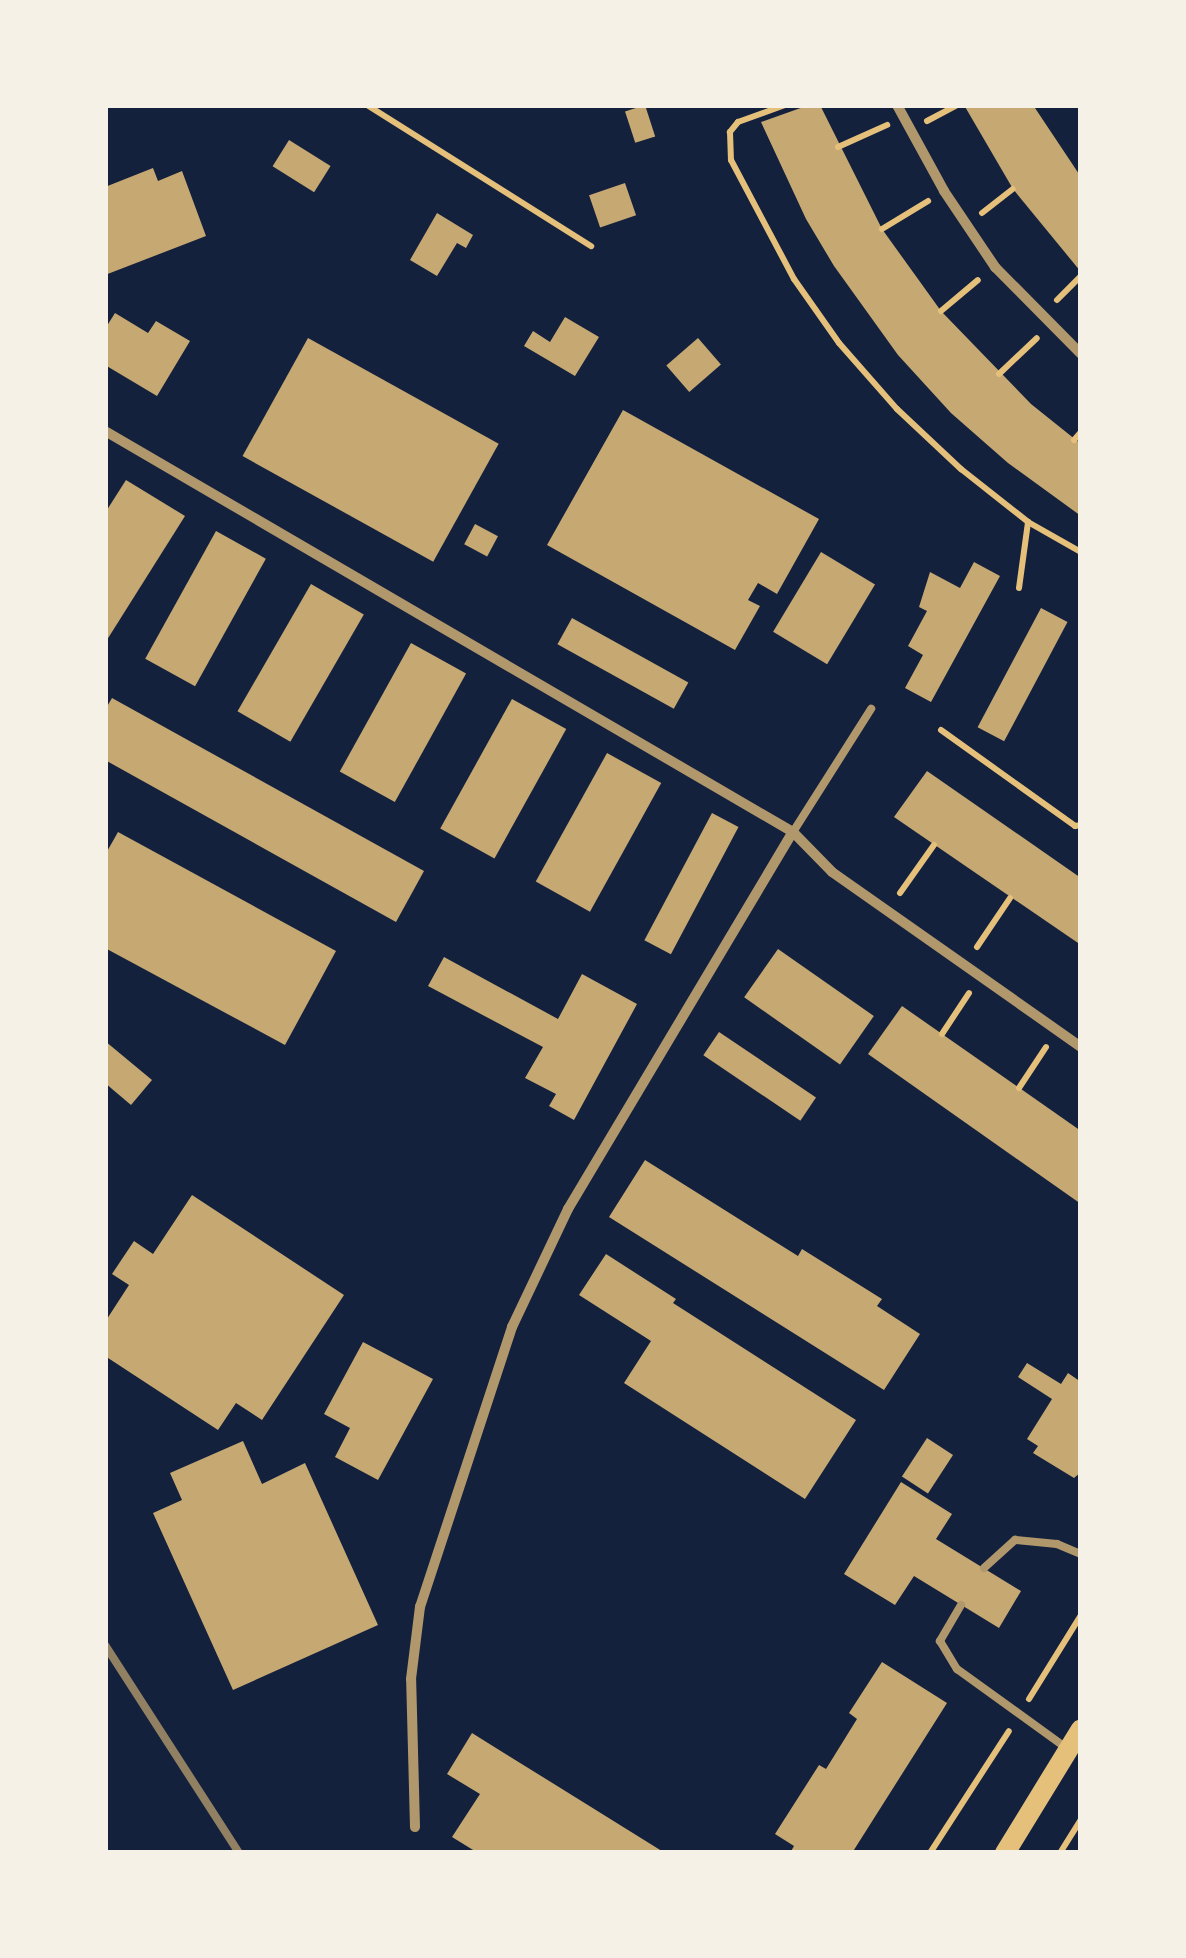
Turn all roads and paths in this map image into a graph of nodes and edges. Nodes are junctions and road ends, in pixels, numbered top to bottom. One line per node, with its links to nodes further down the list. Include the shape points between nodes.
1 (367, 105): 10 (path)
2 (785, 105): 19 (path, via 738,122 730,132 731,160 794,279 897,409)
3 (896, 105): 4 (street)
4 (902, 119): 5 (path); 7 (street)
5 (838, 146)
6 (1013, 189): 8 (path)
7 (944, 191): 8 (street); 9 (path)
8 (966, 224): 11 (street)
9 (882, 228)
10 (590, 246)
11 (995, 267): 12 (path); 13 (street)
12 (941, 311)
13 (1049, 327): 14 (street); 15 (path)
14 (1081, 354)
15 (999, 374)
16 (105, 430): 25 (street)
17 (1081, 432): 18 (path)
18 (1074, 440)
19 (1028, 522): 20 (path); 21 (path)
20 (1081, 552)
21 (1020, 588)
22 (871, 709): 25 (lane)
23 (941, 730): 24 (path)
24 (1081, 826)
25 (793, 832): 28 (street, via 832,872); 41 (street, via 568,1209 512,1328 420,1607 411,1678)
26 (934, 845): 28 (path)
27 (1010, 898): 29 (path)
28 (888, 911): 29 (street)
29 (965, 966): 30 (street)
30 (980, 976): 31 (street); 32 (path)
31 (1057, 1030): 33 (street); 34 (path)
32 (942, 1034)
33 (1081, 1047)
34 (1019, 1088)
35 (1081, 1554): 36 (lane, via 1015,1540)
36 (984, 1568)
37 (961, 1605): 39 (lane, via 940,1640 957,1669)
38 (1081, 1729): 39 (main road)
39 (1068, 1749): 42 (main road)
40 (1081, 1819): 43 (path)
41 (415, 1827)
42 (1005, 1853)
43 (1060, 1853)

